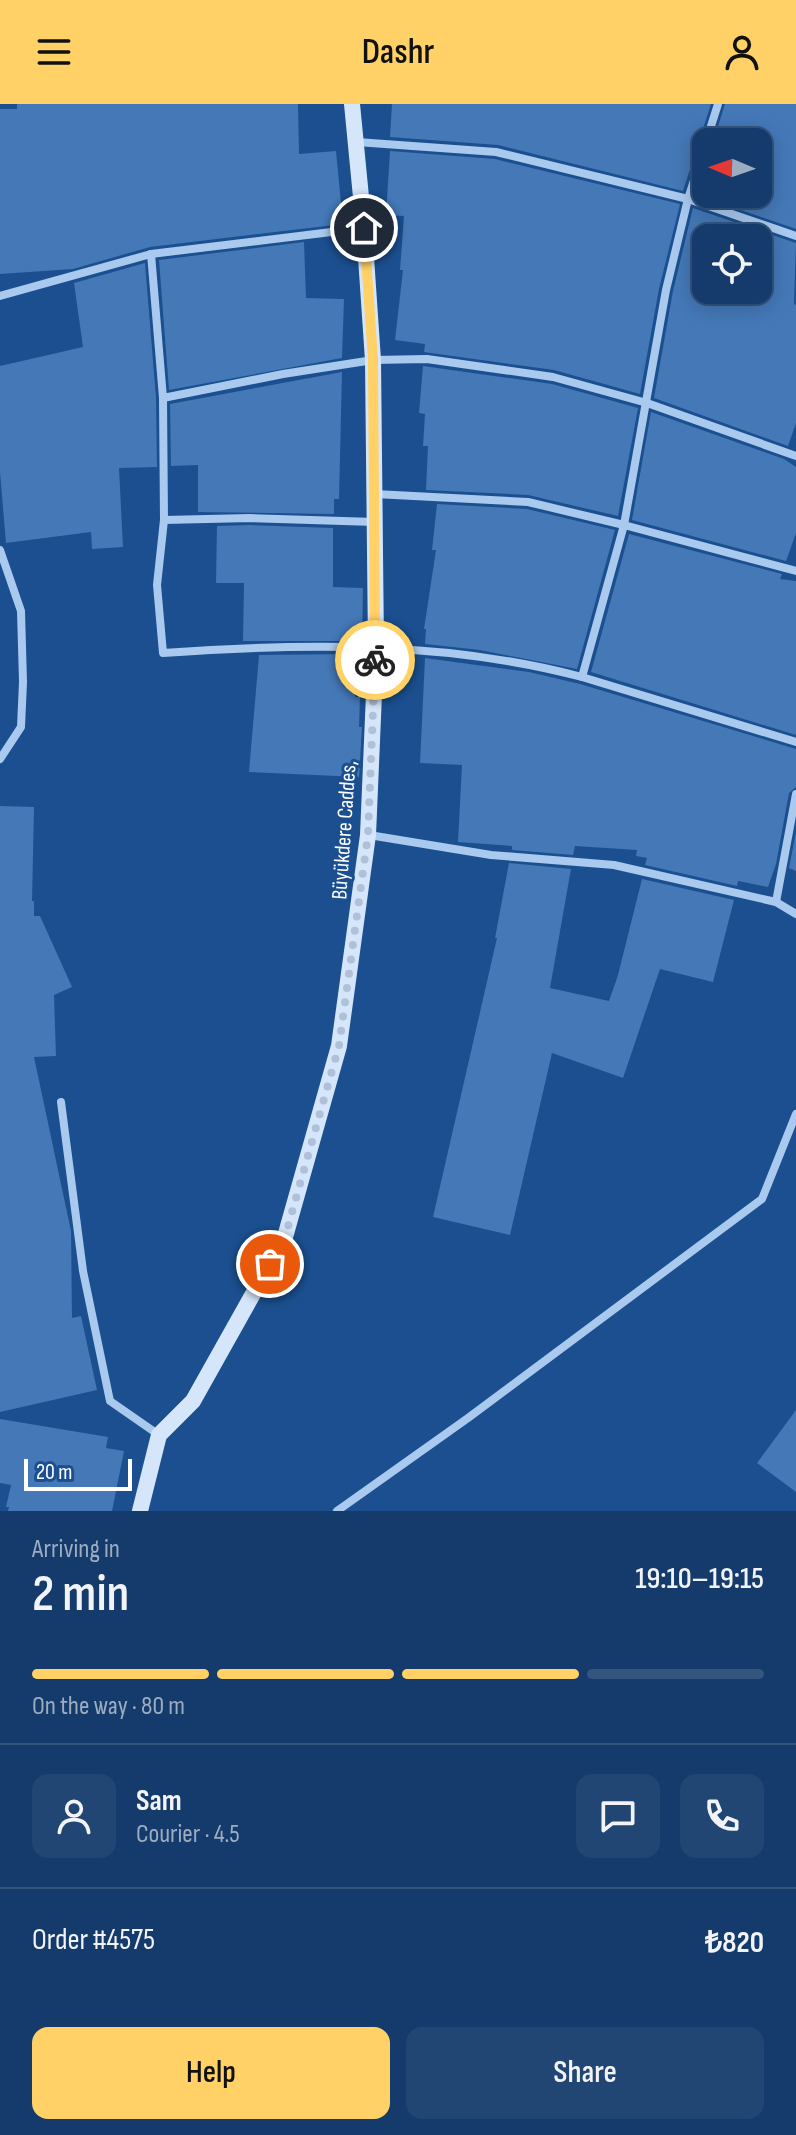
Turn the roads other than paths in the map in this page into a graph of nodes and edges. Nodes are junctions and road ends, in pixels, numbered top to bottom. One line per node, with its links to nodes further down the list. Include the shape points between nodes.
1 (352, 104): 4 (street, Büyükdere Caddes,)
2 (718, 104): 3 (street)
3 (710, 128)
4 (357, 142): 6 (street, via 496,152); 7 (street, Büyükdere Caddes,)
5 (692, 186): 6 (street)
6 (688, 199): 8 (street); 13 (street)
7 (364, 228): 9 (street); 11 (street, Büyükdere Caddes,)
8 (796, 236)
9 (151, 254): 10 (street); 12 (street)
10 (0, 296)
11 (373, 360): 12 (street); 13 (street, via 427,359 553,377); 15 (street, Büyükdere Caddes,)
12 (163, 398): 16 (street)
13 (647, 403): 14 (street); 18 (street)
14 (796, 456)
15 (374, 494): 17 (street, Büyükdere Caddes,); 18 (street, via 528,502)
16 (164, 520): 17 (street); 21 (street, via 157,585 163,653)
17 (375, 522): 21 (street, Büyükdere Caddes,)
18 (624, 525): 20 (street); 22 (street)
19 (0, 550): 24 (street, via 21,611 23,682 21,727)
20 (796, 571)
21 (376, 647): 22 (street, via 485,656); 26 (street, Büyükdere Caddes,)
22 (582, 677): 23 (street)
23 (796, 742)
24 (0, 759)
25 (796, 794): 27 (street)
26 (368, 835): 27 (street, via 491,855 614,865); 31 (street, Büyükdere Caddes,, via 339,1046 285,1237 193,1401)
27 (776, 902): 28 (street)
28 (796, 914)
29 (61, 1102): 31 (street, via 83,1271 110,1401)
30 (796, 1114): 33 (street, via 762,1199)
31 (159, 1435): 32 (street)
32 (140, 1511)
33 (337, 1511)

